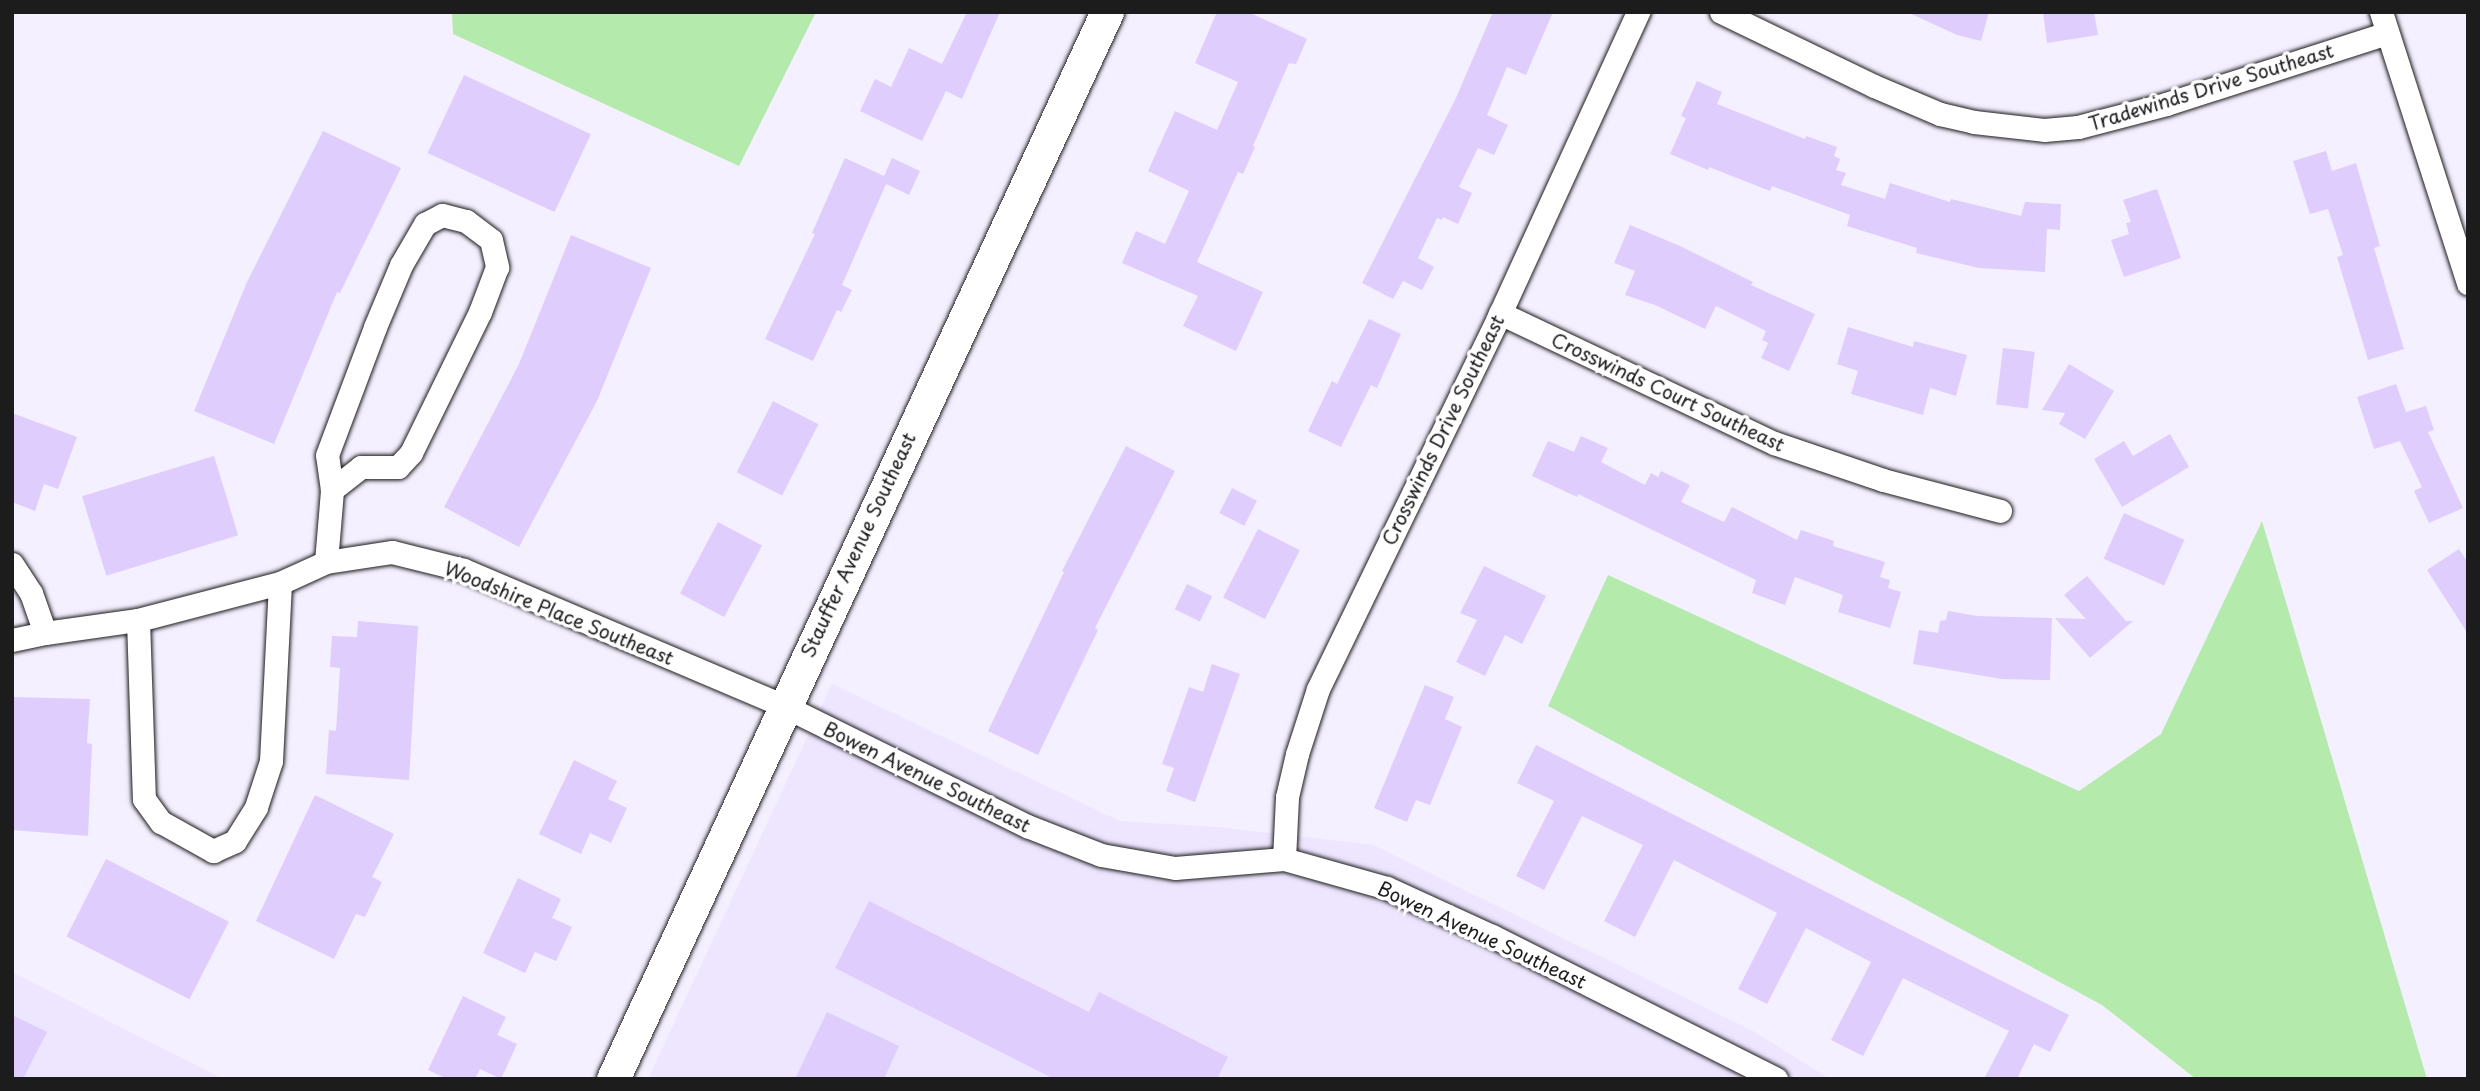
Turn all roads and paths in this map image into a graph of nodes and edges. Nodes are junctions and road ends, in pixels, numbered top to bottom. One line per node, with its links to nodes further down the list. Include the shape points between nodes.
1 (1107, 12): 15 (street, Stauffer Avenue Southeast)
2 (1638, 12): 6 (street, Crosswinds Drive Southeast)
3 (1721, 12): 4 (street, Tradewinds Drive Southeast, via 1940,114 2044,130 2078,127 2166,104)
4 (2384, 22): 5 (street)
5 (2468, 284)
6 (1500, 313): 8 (street, Crosswinds Court Southeast, via 1774,443 1883,480); 16 (street, Crosswinds Drive Southeast, via 1318,689 1287,797)
7 (332, 490): 7 (street, via 327,455 401,265 425,224 442,215 466,221 491,240 497,267 411,453 398,467 361,467); 9 (street)
8 (2000, 511)
9 (326, 562): 11 (street, Woodshire Place Southeast); 15 (street, Woodshire Place Southeast, via 392,552 464,570)
10 (12, 564): 13 (street, via 31,593)
11 (280, 583): 12 (street, Woodshire Place Southeast); 12 (street, via 271,761 256,807 235,841 213,851 161,822 144,799)
12 (138, 620): 13 (street, Woodshire Place Southeast)
13 (45, 633): 14 (street, Woodshire Place Southeast)
14 (12, 640)
15 (784, 706): 16 (street, Bowen Avenue Southeast, via 1027,826 1101,855 1175,868); 17 (street, Stauffer Avenue Southeast)
16 (1284, 859): 18 (street, Bowen Avenue Southeast, via 1387,888)
17 (613, 1079)
18 (1776, 1079)

